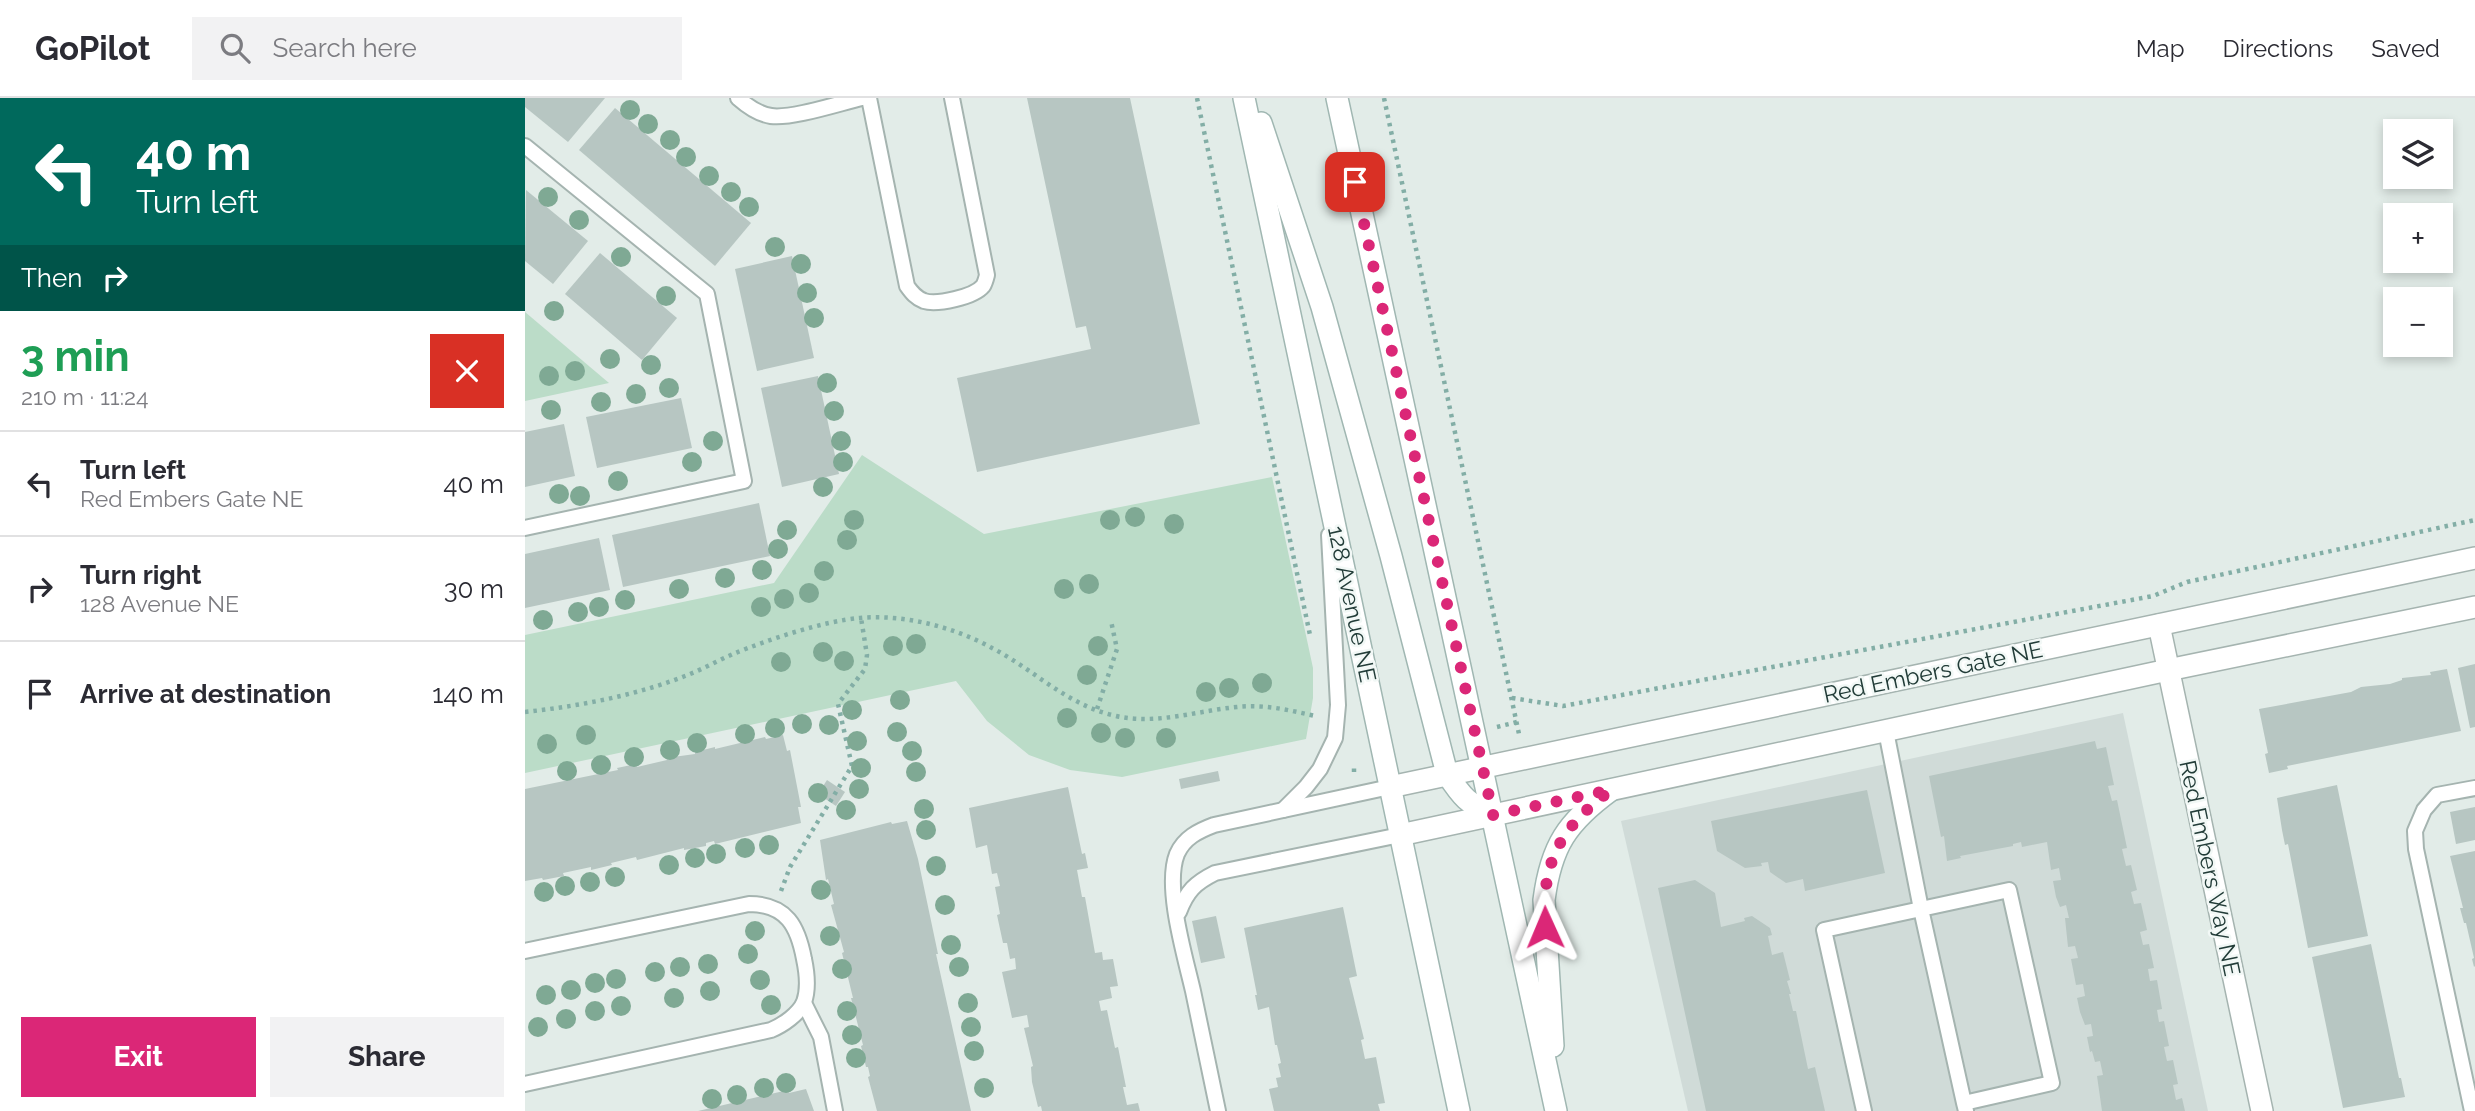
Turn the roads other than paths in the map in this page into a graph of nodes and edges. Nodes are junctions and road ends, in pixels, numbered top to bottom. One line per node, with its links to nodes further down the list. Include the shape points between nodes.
1 (738, 98): 2 (lane, via 772,116)
2 (862, 98)
3 (869, 98): 4 (lane, via 907,286 926,302 972,294 988,275)
4 (952, 98)
5 (1244, 98): 11 (main road, 128 Avenue NE)
6 (1253, 98): 19 (main road, via 1322,307)
7 (1328, 98): 10 (main road)
8 (1337, 98): 10 (main road)
9 (525, 146): 12 (lane, via 707,294 744,481)
10 (1349, 156): 18 (main road)
11 (1325, 478): 20 (main road, 128 Avenue NE); 23 (lane, via 1338,705 1335,738 1320,769)
12 (525, 528)
13 (2475, 558): 15 (main road, Red Embers Gate NE)
14 (2475, 607): 16 (main road, Red Embers Gate NE)
15 (2159, 625): 16 (main road, Red Embers Way NE); 18 (main road, Red Embers Gate NE)
16 (2168, 670): 17 (main road, Red Embers Gate NE); 37 (main road, Red Embers Way NE)
17 (1886, 731): 22 (main road, Red Embers Gate NE); 26 (lane)
18 (1482, 766): 19 (main road, Red Embers Gate NE); 24 (main road)
19 (1447, 774): 20 (main road, Red Embers Gate NE); 24 (main road, via 1471,805)
20 (1390, 787): 23 (lane); 25 (main road, 128 Avenue NE)
21 (2475, 788): 38 (lane, via 2437,795 2415,831)
22 (1611, 790): 24 (main road, Red Embers Gate NE); 35 (main road, via 1566,831 1547,877 1544,900)
23 (1283, 810): 27 (lane, via 1213,825 1188,839 1174,867)
24 (1493, 815): 25 (main road, Red Embers Gate NE); 35 (main road)
25 (1400, 835): 27 (lane, via 1215,873 1187,892); 34 (main road, 128 Avenue NE)
26 (1921, 909): 31 (lane); 31 (lane, via 2009,890 2052,1083); 36 (lane, via 1824,930)
27 (1177, 916): 33 (lane)
28 (525, 951): 29 (lane, via 762,904 787,917 799,934 808,978)
29 (803, 1003): 30 (lane, via 771,1030); 32 (lane, via 821,1037)
30 (525, 1084)
31 (1965, 1107)
32 (836, 1109)
33 (1219, 1111)
34 (1459, 1111)
35 (1557, 1111)
36 (1864, 1111)
37 (2262, 1111)
38 (2472, 1111)

